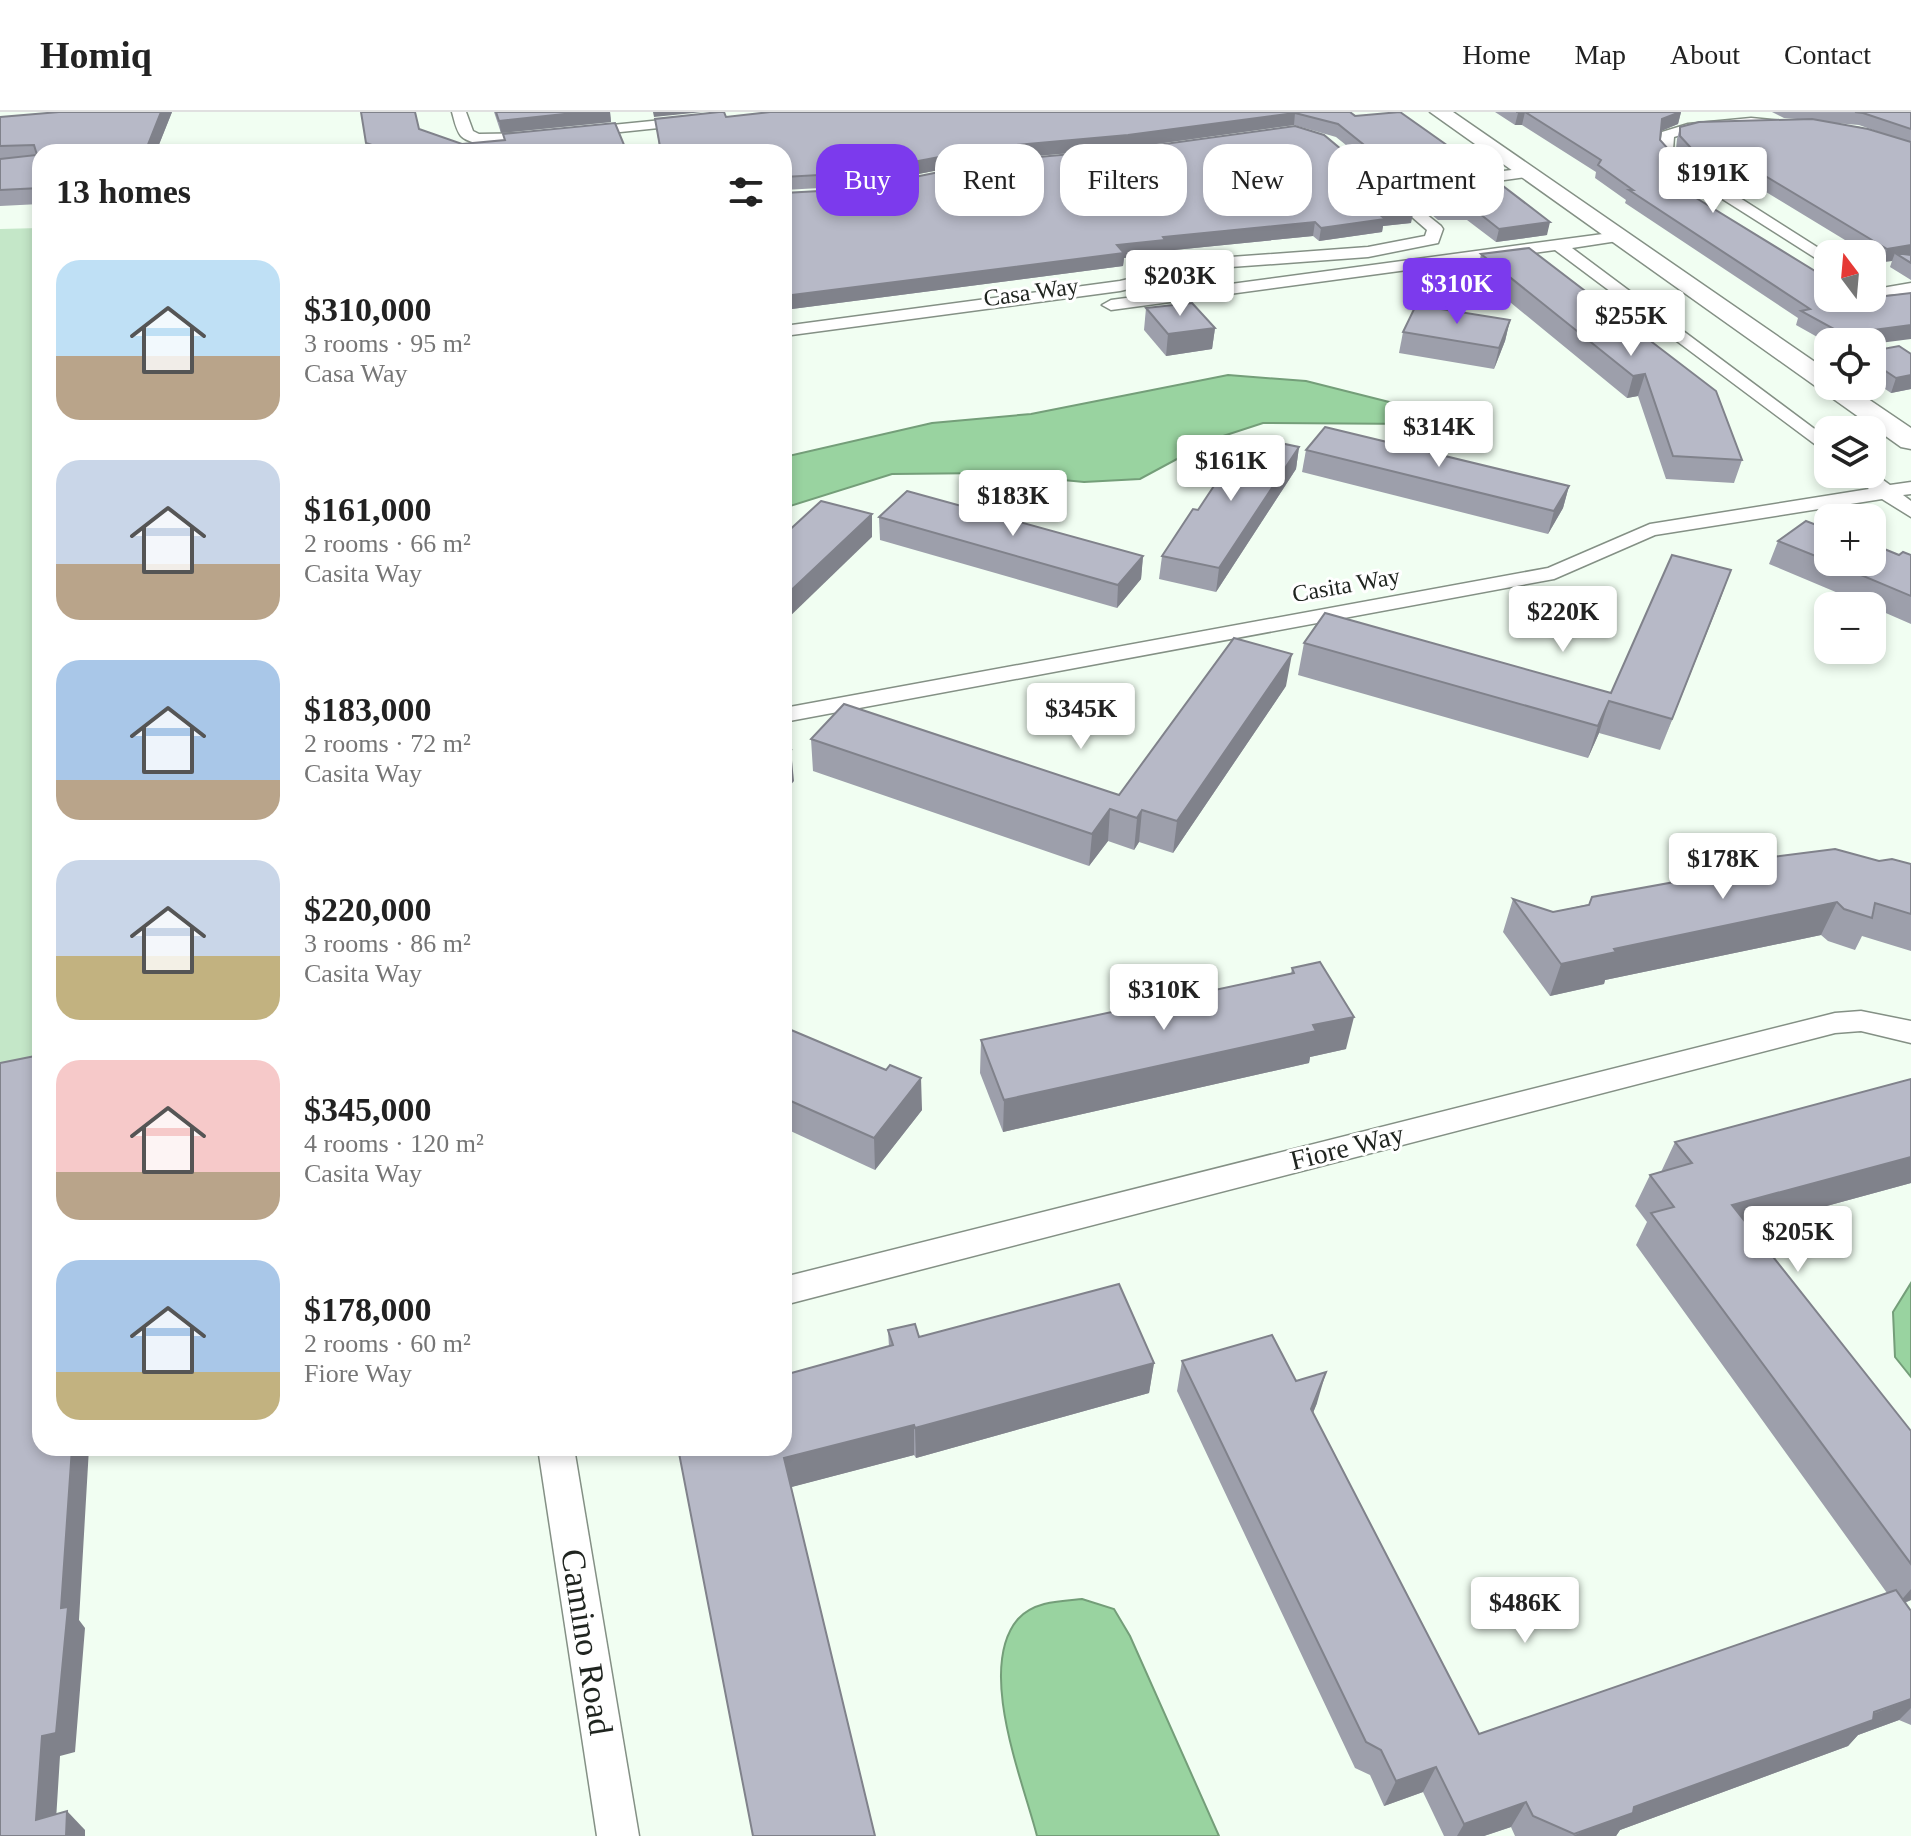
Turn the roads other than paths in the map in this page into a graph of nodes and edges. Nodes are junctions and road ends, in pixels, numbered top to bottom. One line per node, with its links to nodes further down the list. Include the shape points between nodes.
1 (459, 112): 4 (street, via 467,134 494,141)
2 (1440, 112): 6 (street)
3 (1719, 114): 5 (street, via 1826,119); 11 (street, via 1670,132 1664,145 1668,155)
4 (703, 119)
5 (1911, 149)
6 (1523, 170): 7 (street); 9 (street)
7 (1504, 172)
8 (1420, 216): 14 (street, via 1435,229 1434,237 1411,247 1217,263 1120,286)
9 (1618, 237): 10 (street, Casa Way); 16 (street)
10 (1558, 245): 15 (street, Casa Way); 18 (street)
11 (1814, 252)
12 (1911, 288): 13 (street)
13 (1886, 290)
14 (792, 330)
15 (792, 348)
16 (1814, 374)
17 (1852, 400): 19 (street)
18 (1814, 437)
19 (1911, 441)
20 (1880, 488): 22 (street)
21 (1911, 488): 22 (street, Casita Way)
22 (1887, 493): 23 (street); 24 (street, Casita Way, via 1650,530 1554,573)
23 (1911, 511)
24 (792, 714)
25 (1911, 1032): 26 (street, Fiore Way, via 1861,1021 1835,1023)
26 (792, 1289)
27 (557, 1456): 28 (street, Camino Road)
28 (618, 1836)

